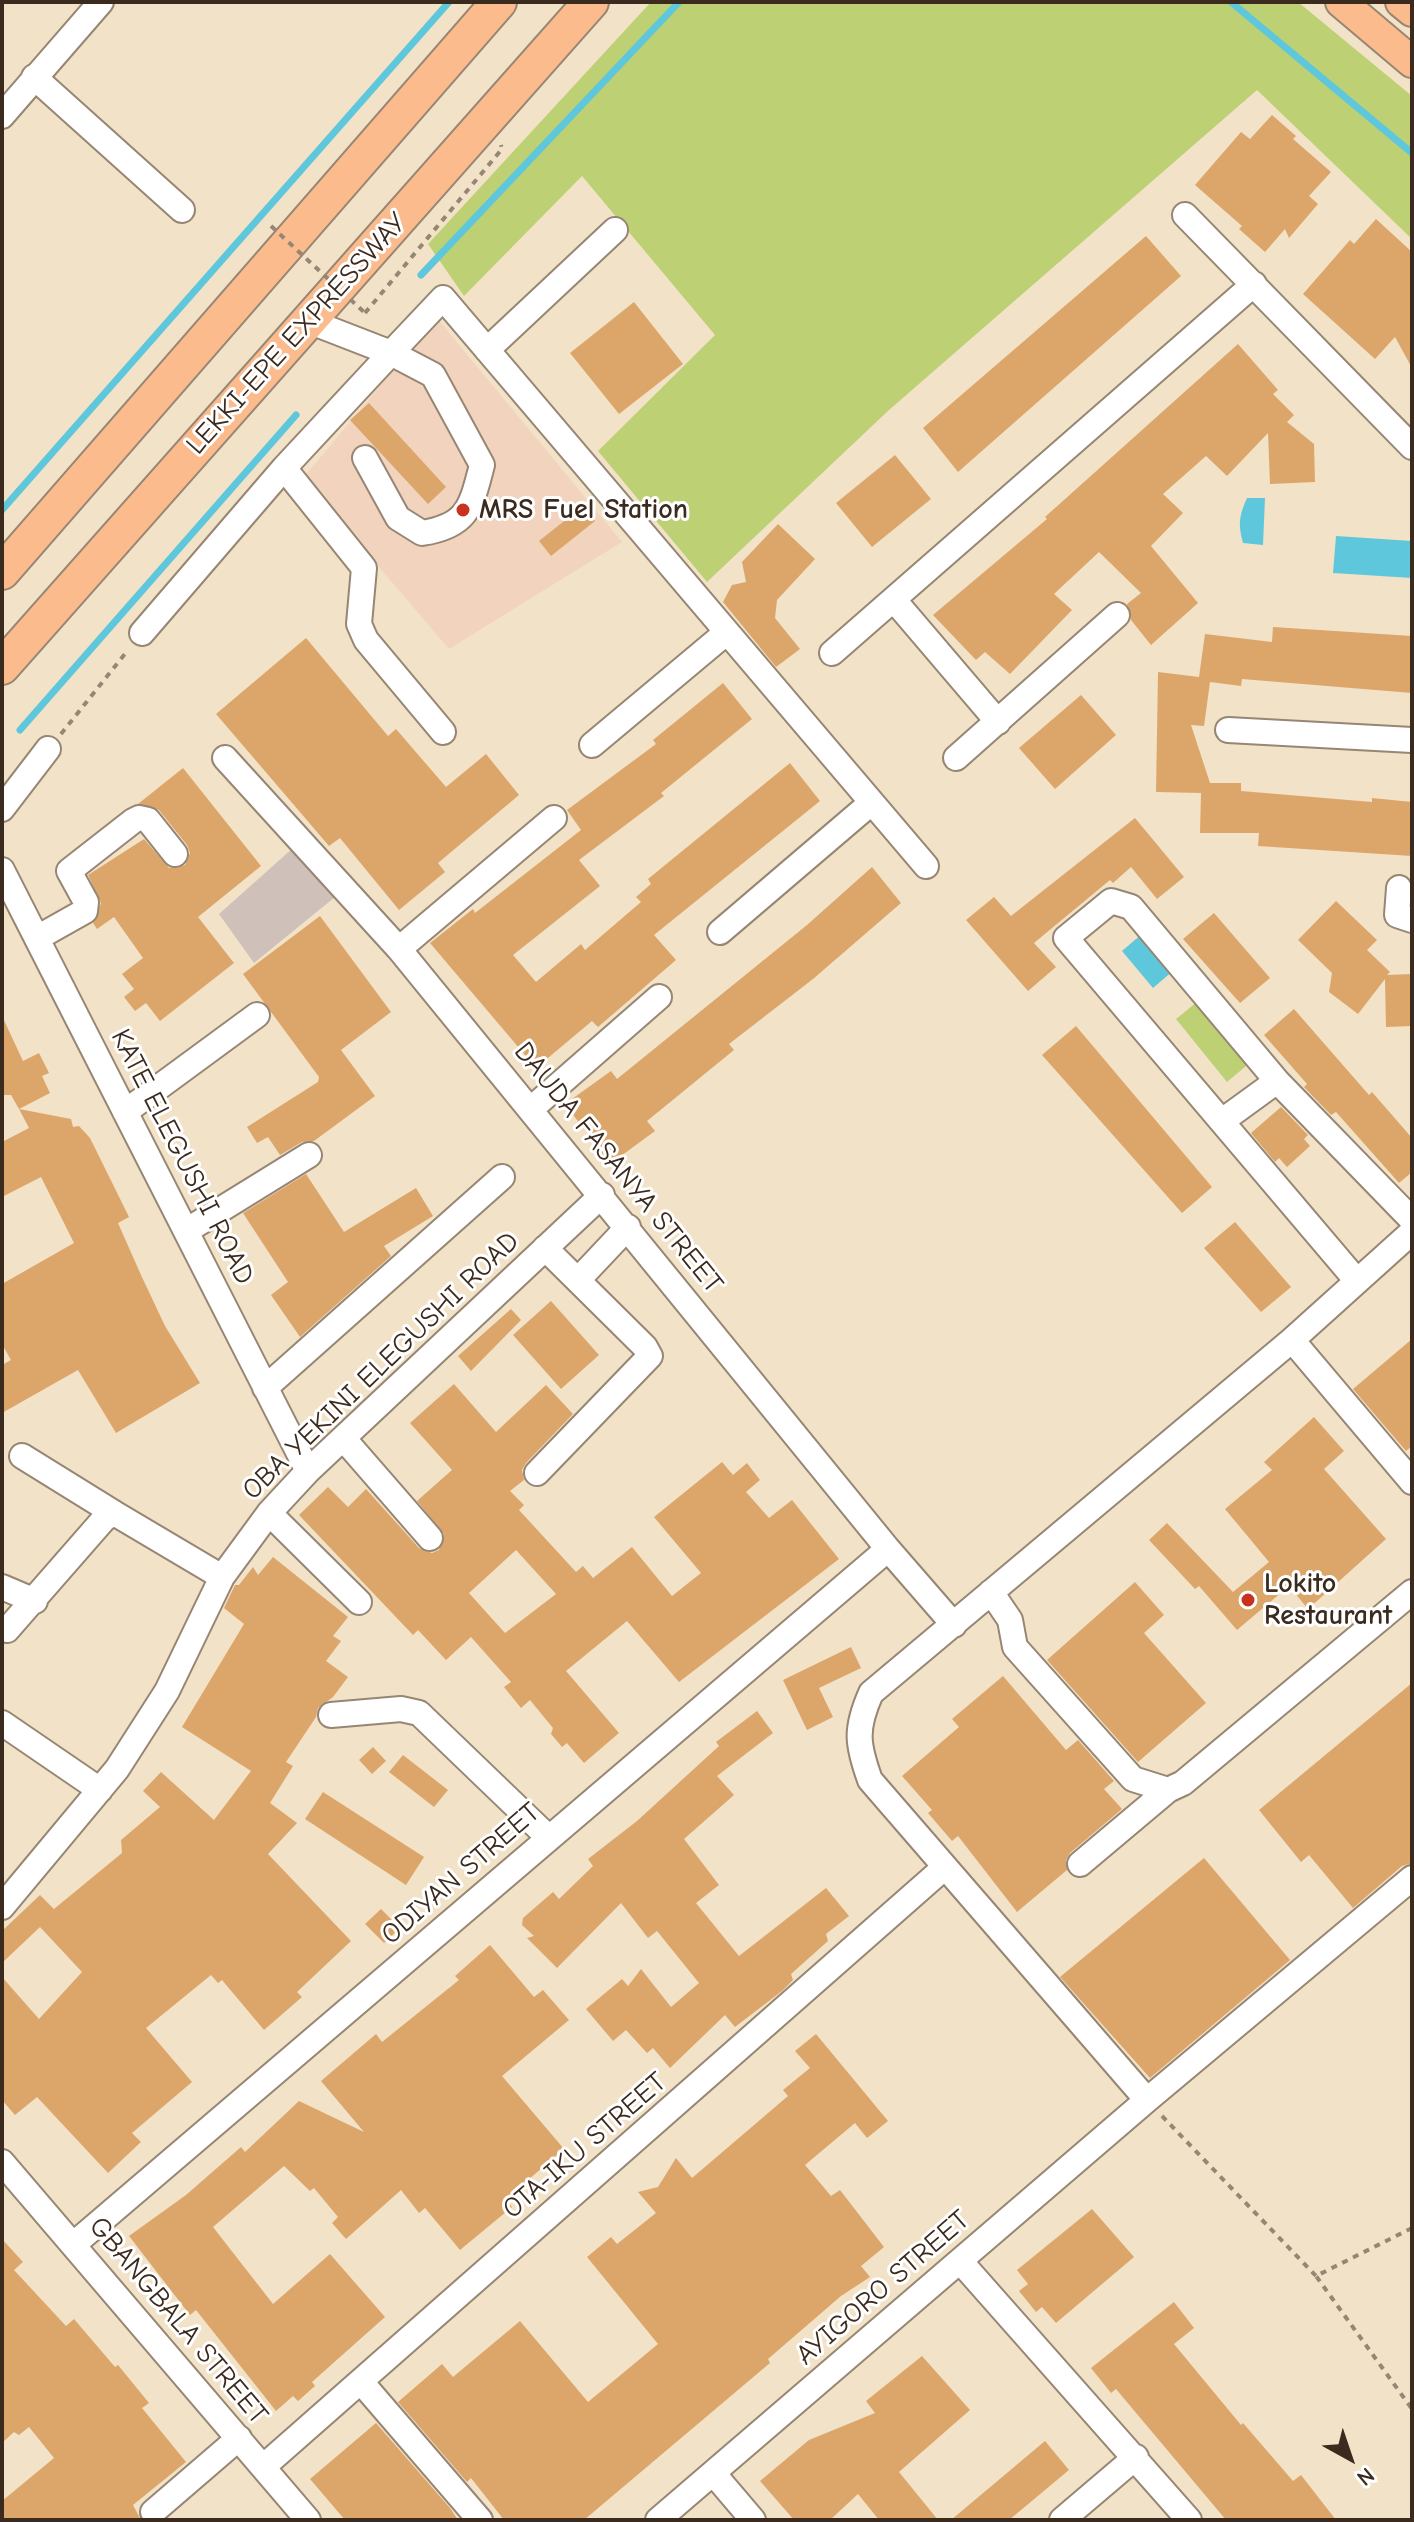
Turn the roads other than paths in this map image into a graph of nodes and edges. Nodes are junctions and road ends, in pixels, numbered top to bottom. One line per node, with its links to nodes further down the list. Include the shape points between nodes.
1 (101, 2): 9 (street)
2 (499, 2): 22 (highway)
3 (568, 2): 10 (highway, via 544,29)
4 (591, 2): 10 (highway, LEKKI-EPE EXPRESSWAY)
5 (1341, 2): 8 (main road)
6 (1401, 2): 7 (main road)
7 (1412, 11)
8 (1412, 62)
9 (34, 77): 11 (street); 12 (street)
10 (516, 86): 16 (highway, LEKKI-EPE EXPRESSWAY)
11 (2, 116)
12 (182, 210)
13 (1185, 215): 15 (street)
14 (615, 230): 17 (street)
15 (1254, 284): 19 (street); 23 (street)
16 (311, 322): 18 (street); 28 (highway, LEKKI-EPE EXPRESSWAY)
17 (487, 350): 18 (street, via 443,298); 25 (street)
18 (391, 353): 20 (street, via 433,375 476,453 482,465 472,506 450,529 422,533 398,518); 21 (street)
19 (1412, 447)
20 (365, 458)
21 (284, 468): 26 (street); 31 (street, via 364,568 359,624 366,640)
22 (2, 572)
23 (894, 600): 27 (street); 29 (street)
24 (1117, 615): 29 (street)
25 (727, 632): 33 (street); 37 (street)
26 (142, 633)
27 (832, 653)
28 (4, 666)
29 (998, 722): 36 (street)
30 (1228, 730): 32 (street)
31 (443, 732)
32 (1412, 740)
33 (592, 745)
34 (48, 749): 38 (street)
35 (225, 758): 47 (street, DAUDA FASANYA STREET)
36 (956, 758)
37 (871, 803): 41 (street); 45 (street)
38 (2, 809)
39 (554, 818): 47 (street)
40 (175, 854): 46 (street, via 148,820 133,821 69,871 86,902 85,911)
41 (926, 866)
42 (2, 870): 46 (street, KATE ELEGUSHI ROAD)
43 (1399, 888): 44 (street, via 1397,915)
44 (1412, 920)
45 (720, 932)
46 (37, 938): 52 (street, KATE ELEGUSHI ROAD)
47 (399, 949): 51 (street, DAUDA FASANYA STREET)
48 (659, 997): 51 (street)
49 (257, 1015): 52 (street)
50 (1277, 1081): 53 (street); 53 (street, via 1131,907 1111,901 1066,938 1069,945); 57 (street)
51 (531, 1109): 56 (street, DAUDA FASANYA STREET)
52 (125, 1112): 59 (street, KATE ELEGUSHI ROAD)
53 (1222, 1121): 63 (street)
54 (309, 1155): 59 (street)
55 (502, 1177): 65 (street)
56 (602, 1195): 58 (street, DAUDA FASANYA STREET); 61 (street, OBA YEKINI ELEGUSHI ROAD)
57 (1412, 1220)
58 (628, 1227): 62 (street); 74 (street, DAUDA FASANYA STREET)
59 (186, 1231): 65 (street, KATE ELEGUSHI ROAD)
60 (1412, 1232): 63 (street)
61 (545, 1248): 62 (street); 66 (street, OBA YEKINI ELEGUSHI ROAD)
62 (578, 1280): 70 (street, via 650,1356)
63 (1357, 1281): 64 (street)
64 (1292, 1340): 68 (street); 77 (street)
65 (265, 1388): 69 (street, KATE ELEGUSHI ROAD)
66 (343, 1438): 69 (street, OBA YEKINI ELEGUSHI ROAD); 73 (street)
67 (22, 1456): 71 (street)
68 (1408, 1470)
69 (308, 1471): 72 (street, OBA YEKINI ELEGUSHI ROAD)
70 (537, 1473)
71 (114, 1513): 75 (street); 79 (street)
72 (269, 1513): 75 (street, OBA YEKINI ELEGUSHI ROAD); 80 (street)
73 (430, 1538)
74 (888, 1549): 81 (street, DAUDA FASANYA STREET); 87 (street, ODIYAN STREET)
75 (222, 1577): 85 (street, OBA YEKINI ELEGUSHI ROAD, via 167,1691)
76 (2, 1587): 79 (street)
77 (991, 1592): 81 (street); 86 (street, via 1010,1620 1015,1647 1133,1779)
78 (1412, 1592): 86 (street, via 1183,1783)
79 (35, 1601): 82 (street)
80 (359, 1602)
81 (954, 1625): 89 (street, via 871,1693 858,1722 870,1780)
82 (7, 1630)
83 (331, 1715): 87 (street, via 401,1709 419,1713)
84 (2, 1723): 85 (street)
85 (100, 1790): 91 (street, OBA YEKINI ELEGUSHI ROAD)
86 (1168, 1790): 88 (street)
87 (549, 1838): 94 (street, ODIYAN STREET)
88 (1080, 1864)
89 (945, 1867): 92 (street); 96 (street, OTA-IKU STREET)
90 (1412, 1878): 92 (street, AYIGORO STREET)
91 (2, 1907)
92 (1147, 2100): 95 (street, AYIGORO STREET)
93 (5, 2173): 94 (street, GBANGBALA STREET)
94 (74, 2244): 97 (street, GBANGBALA STREET)
95 (960, 2261): 98 (street); 100 (street, AYIGORO STREET)
96 (362, 2383): 99 (street, OTA-IKU STREET); 103 (street)
97 (239, 2438): 99 (street, GBANGBALA STREET); 101 (street)
98 (1136, 2457): 106 (street); 107 (street)
99 (263, 2467): 102 (street, GBANGBALA STREET)
100 (713, 2473): 104 (street, AYIGORO STREET); 105 (street)
101 (153, 2512)
102 (308, 2520)
103 (480, 2520)
104 (658, 2520)
105 (753, 2520)
106 (1062, 2520)
107 (1189, 2520)

